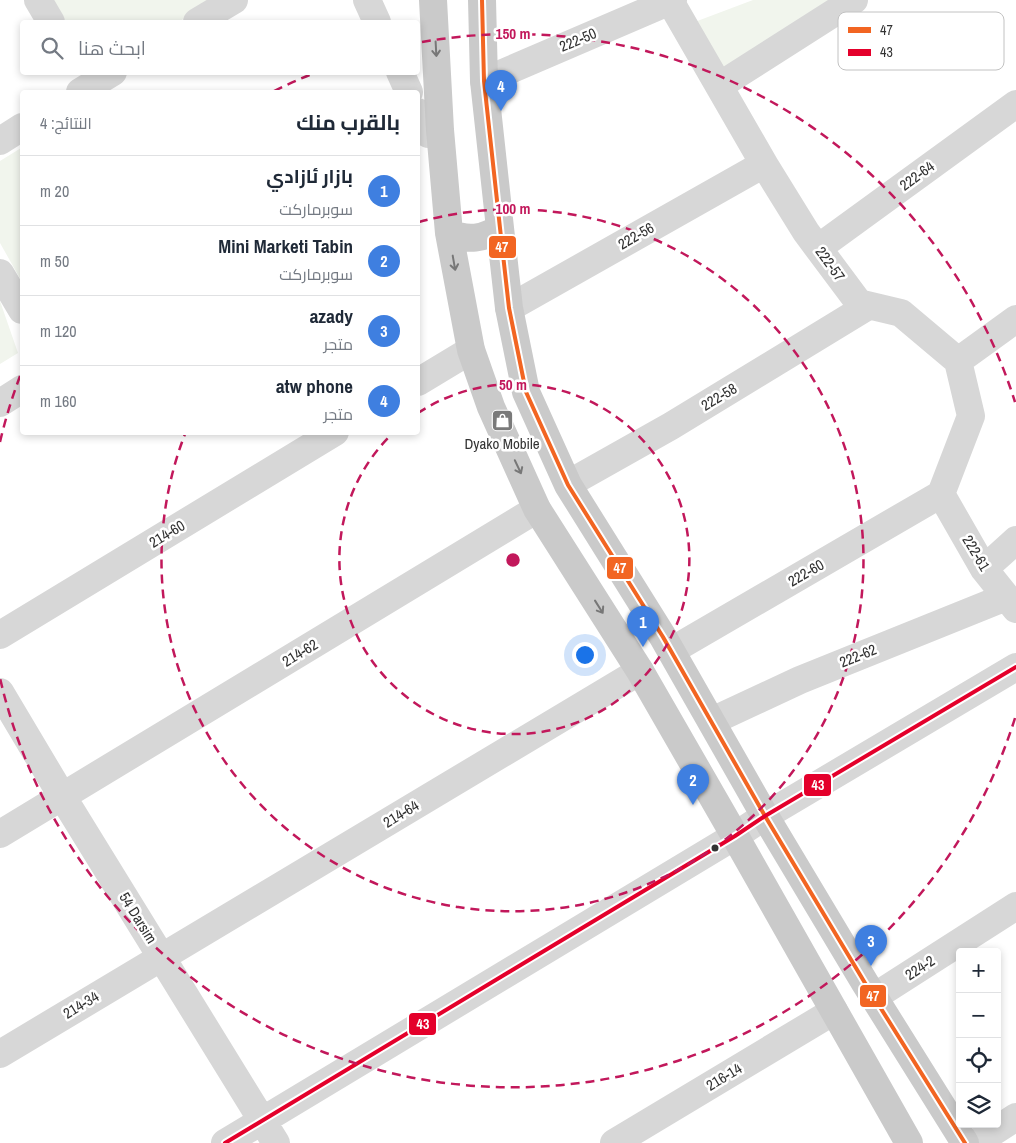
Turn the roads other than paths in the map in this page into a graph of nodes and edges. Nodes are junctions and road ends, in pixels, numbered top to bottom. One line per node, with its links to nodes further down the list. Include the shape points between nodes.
1 (38, 0): 8 (street)
2 (234, 0): 9 (street)
3 (367, 0): 10 (street)
4 (434, 0): 19 (main road, one-way to 19, via 439,100)
5 (482, 0): 13 (main road)
6 (854, 0): 15 (street)
7 (671, 1): 13 (street, 222-50); 15 (street, 222-57)
8 (50, 20)
9 (200, 20)
10 (376, 20)
11 (106, 75): 14 (street)
12 (401, 75): 16 (street)
13 (484, 81): 22 (main road)
14 (83, 84)
15 (719, 86): 21 (street, 222-57)
16 (408, 90)
17 (1016, 104): 24 (street, 222-64)
18 (20, 128): 20 (street)
19 (426, 129): 23 (main road)
20 (0, 141)
21 (764, 164): 24 (street, 222-57); 28 (street, 222-56)
22 (500, 228): 23 (main road, via 480,238); 28 (main road)
23 (449, 233): 30 (main road, one-way to 30)
24 (818, 248): 26 (street, 222-57, via 859,303)
25 (0, 273): 27 (street)
26 (868, 306): 31 (street, 222-57, via 901,313); 36 (street, 222-58, via 671,426)
27 (20, 307)
28 (509, 308): 36 (main road, via 526,392)
29 (1016, 319): 31 (street)
30 (471, 350): 32 (street); 38 (main road, one-way to 38, via 491,407)
31 (958, 361): 37 (street, via 971,416)
32 (420, 381)
33 (20, 390): 34 (street)
34 (0, 403)
35 (330, 435): 42 (street, 214-60)
36 (568, 484): 43 (main road)
37 (941, 494): 40 (street, 222-61); 43 (street, 222-60)
38 (537, 509): 45 (main road, one-way to 45); 48 (street, 214-62)
39 (1016, 540): 40 (street)
40 (984, 569): 41 (street, 222-61)
41 (1011, 603): 47 (street, 222-62, via 800,680)
42 (0, 635)
43 (671, 651): 47 (main road)
44 (1016, 668): 49 (street)
45 (640, 671): 51 (main road); 53 (street, 214-64)
46 (0, 692): 48 (street, 54 Darsim)
47 (712, 721): 49 (main road)
48 (62, 796): 50 (street, 214-62); 53 (street, 54 Darsim)
49 (765, 816): 51 (street); 54 (main road)
50 (0, 834)
51 (735, 836): 55 (main road); 58 (street)
52 (1016, 906): 54 (street, 224-2)
53 (162, 957): 56 (street, 214-34); 58 (street, 54 Darsim)
54 (874, 997): 62 (main road)
55 (834, 1011): 60 (street, 216-14); 61 (main road)
56 (0, 1054)
57 (1016, 1117): 63 (street)
58 (270, 1132): 59 (street)
59 (225, 1143)
60 (614, 1143)
61 (909, 1143)
62 (965, 1143)
63 (976, 1143)

